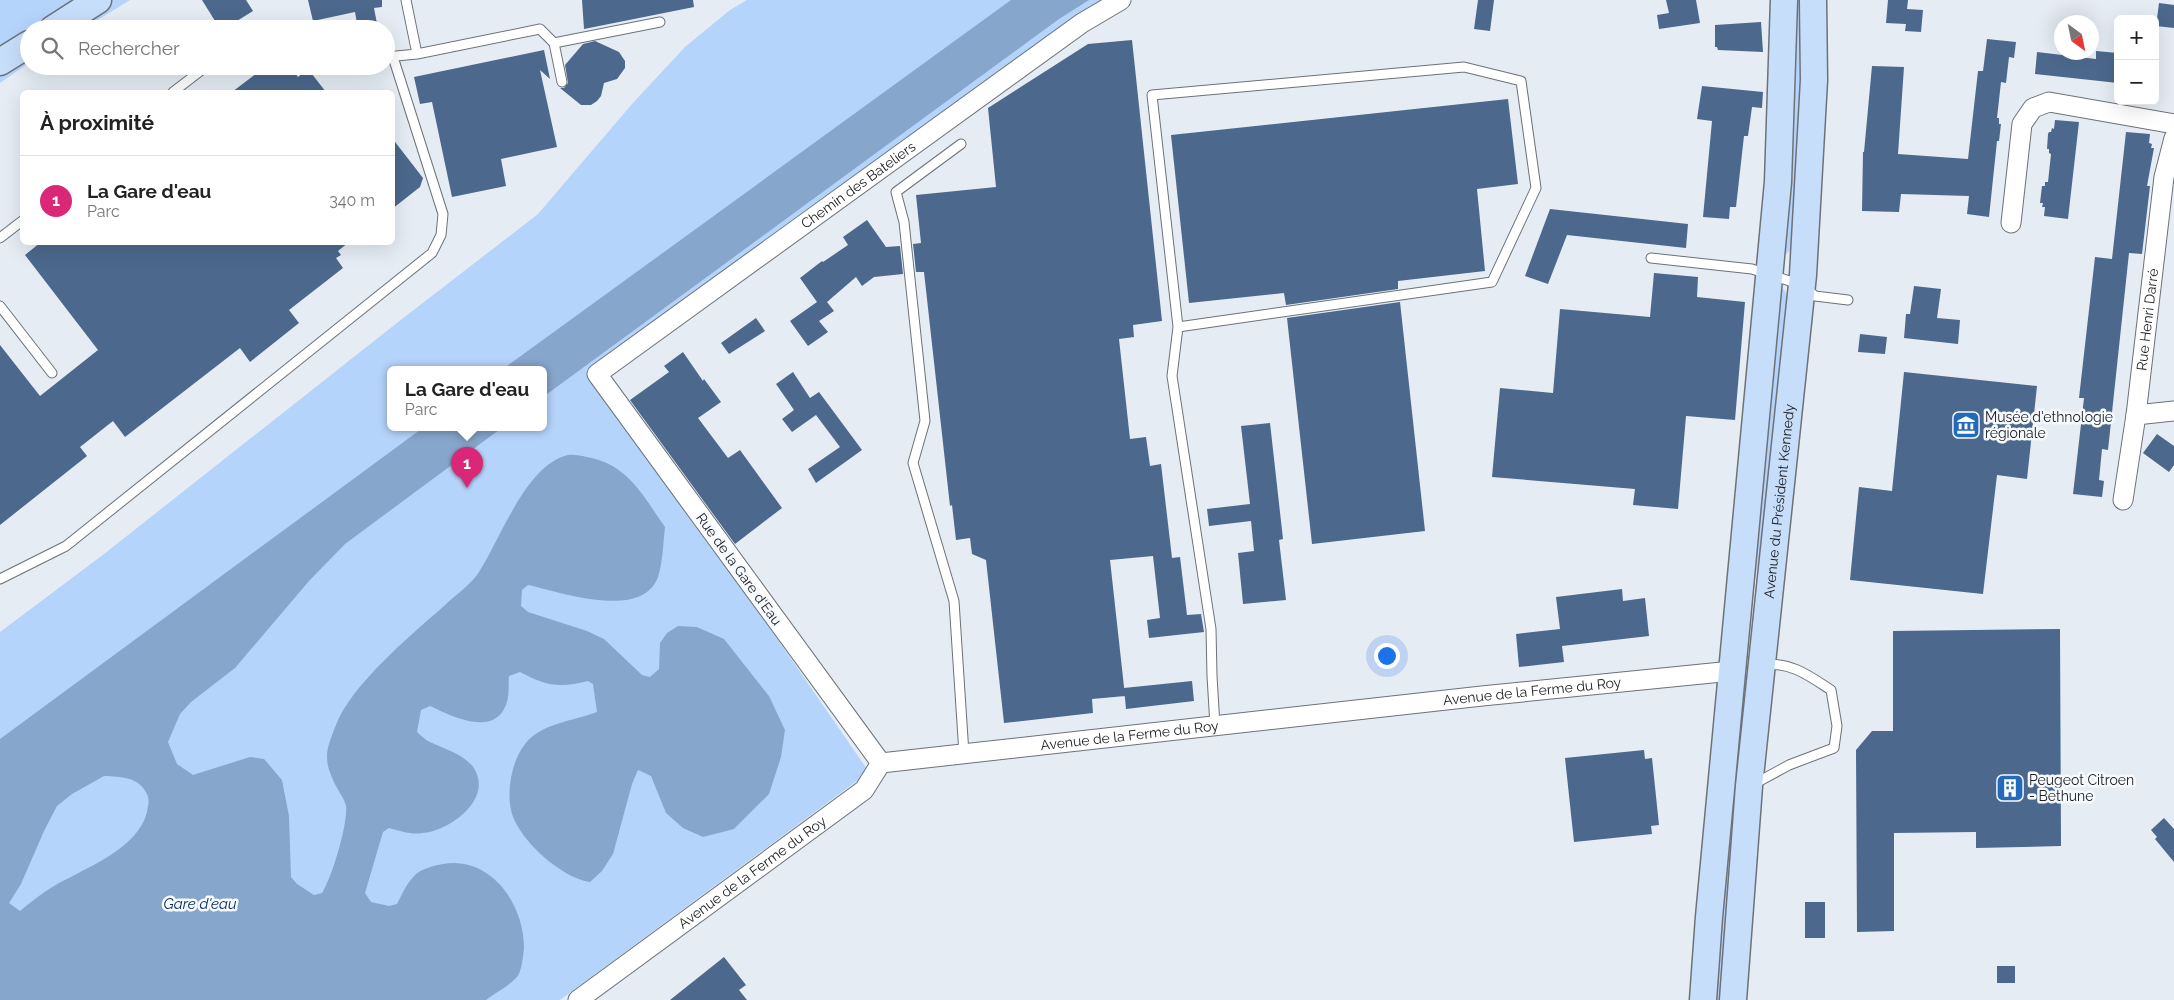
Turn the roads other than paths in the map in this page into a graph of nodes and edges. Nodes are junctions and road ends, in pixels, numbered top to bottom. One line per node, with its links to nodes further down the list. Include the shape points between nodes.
1 (98, 0): 6 (main road)
2 (406, 0): 10 (lane)
3 (1121, 0): 30 (street, Chemin des Bateliers, via 1082,23)
4 (1784, 0): 24 (main road, via 1778,182)
5 (1814, 0): 25 (main road, Avenue du Président Kennedy, via 1814,80)
6 (67, 20)
7 (660, 22): 8 (lane)
8 (554, 43): 10 (lane, via 540,29); 15 (lane)
9 (20, 50): 12 (main road)
10 (417, 54): 11 (lane)
11 (395, 56)
12 (0, 62)
13 (395, 72): 34 (lane, via 443,214 441,235 432,253 66,546)
14 (195, 75): 16 (lane)
15 (562, 82)
16 (176, 90)
17 (2174, 124): 21 (street, via 2049,102 2033,108 2022,124)
18 (2174, 138): 32 (street, Rue Henri Darré, via 2164,177)
19 (961, 144): 38 (lane, via 896,192 904,222 925,421 913,462 954,601)
20 (20, 222): 22 (lane)
21 (2011, 223)
22 (0, 238)
23 (1651, 258): 24 (lane, via 1752,269)
24 (1769, 274): 25 (lane); 36 (main road)
25 (1802, 286): 26 (lane, via 1815,296); 35 (main road, Avenue du Président Kennedy)
26 (1848, 300)
27 (0, 306): 29 (lane)
28 (1178, 327): 28 (lane, via 1152,95 1464,67 1521,82 1536,188 1492,282); 37 (lane, via 1172,376 1211,629)
29 (52, 373)
30 (597, 374): 39 (street, Rue de la Gare d'Eau)
31 (2174, 411): 32 (street)
32 (2136, 415): 33 (street, Rue Henri Darré)
33 (2123, 500)
34 (0, 579)
35 (1761, 665): 36 (main road, Avenue de la Ferme du Roy); 40 (main road, Avenue du Président Kennedy); 40 (lane, via 1799,670 1832,690 1837,726 1834,748 1789,765)
36 (1732, 671): 37 (street, Avenue de la Ferme du Roy); 42 (main road)
37 (1215, 726): 38 (street, Avenue de la Ferme du Roy)
38 (964, 754): 39 (street, Avenue de la Ferme du Roy)
39 (881, 763): 41 (street, Avenue de la Ferme du Roy, via 864,790)
40 (1749, 786): 43 (main road, Avenue du Président Kennedy)
41 (578, 1000)
42 (1703, 1000)
43 (1733, 1000)

